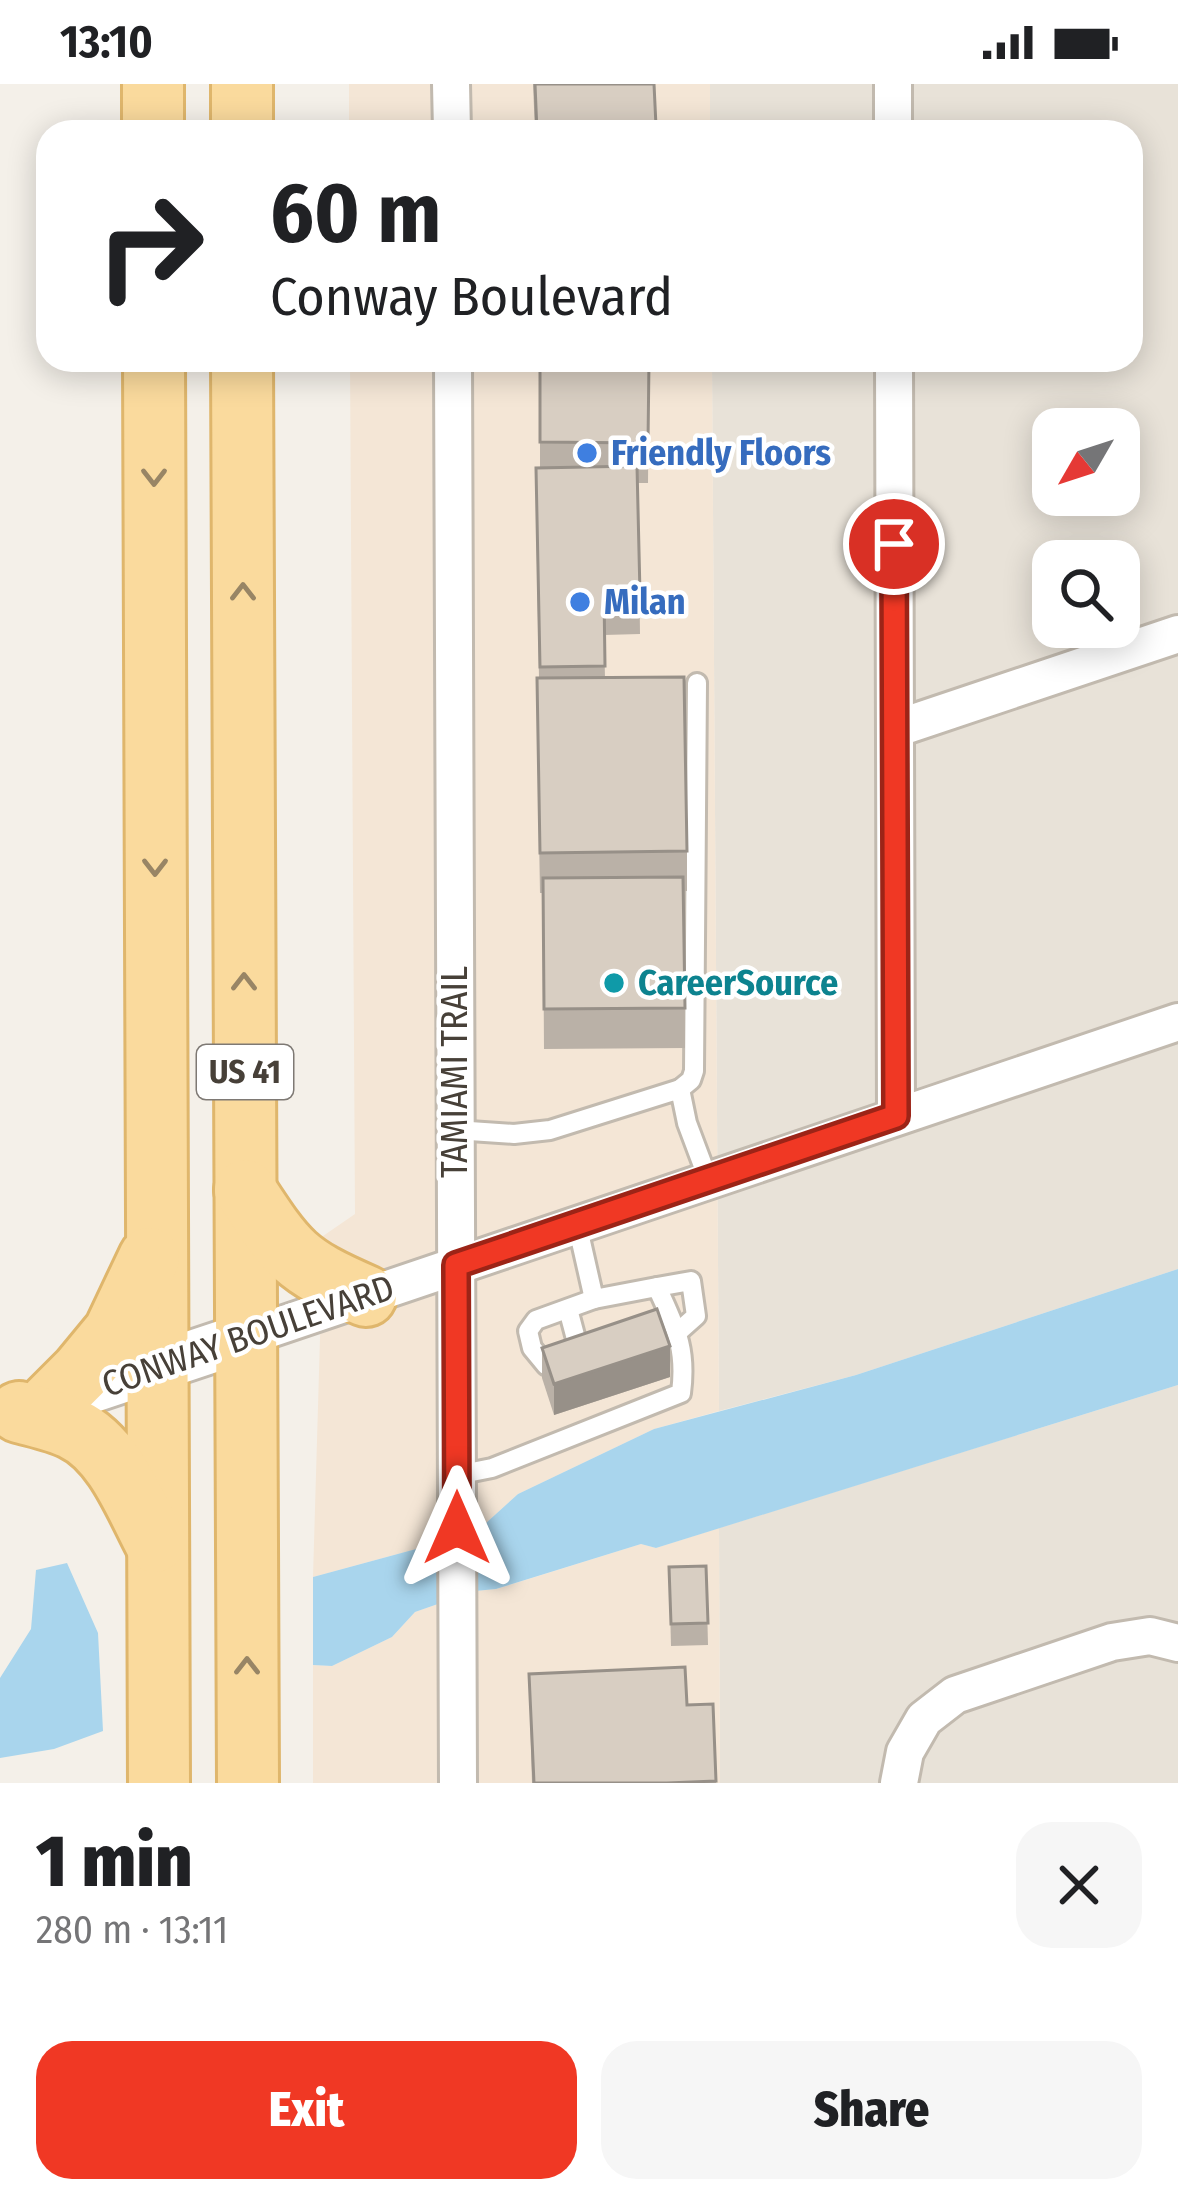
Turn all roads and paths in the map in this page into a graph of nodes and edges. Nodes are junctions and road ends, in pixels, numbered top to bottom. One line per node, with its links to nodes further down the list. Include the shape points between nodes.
1 (153, 84): 5 (main road)
2 (242, 84): 6 (main road)
3 (452, 84): 7 (street)
4 (893, 84): 8 (street)
5 (153, 120)
6 (242, 120)
7 (452, 120)
8 (893, 120)
9 (154, 372): 23 (main road, US 41, one-way to 23)
10 (242, 372): 21 (main road, US 41, one-way to 10)
11 (452, 372): 19 (street, TAMIAMI TRAIL)
12 (894, 372): 15 (street)
13 (1178, 634): 15 (street)
14 (698, 683): 17 (lane, via 694,1071)
15 (895, 728): 18 (street)
16 (1178, 1022): 18 (street, CONWAY BOULEVARD)
17 (680, 1089): 19 (lane, via 550,1130); 20 (lane)
18 (896, 1116): 20 (street, CONWAY BOULEVARD)
19 (455, 1130): 24 (street, TAMIAMI TRAIL)
20 (708, 1180): 22 (street, CONWAY BOULEVARD)
21 (245, 1190): 26 (main road, via 284,1249 314,1274); 31 (main road, US 41)
22 (577, 1224): 24 (street, CONWAY BOULEVARD); 27 (lane)
23 (157, 1242): 32 (main road, US 41); 36 (main road, via 114,1332)
24 (456, 1265): 26 (street, CONWAY BOULEVARD); 38 (street, TAMIAMI TRAIL)
25 (657, 1287): 27 (lane); 29 (lane); 29 (lane, via 691,1281 696,1316)
26 (366, 1296): 31 (street, CONWAY BOULEVARD)
27 (594, 1299): 28 (lane)
28 (568, 1309): 28 (lane, via 528,1331 546,1365 577,1358)
29 (675, 1327): 30 (lane); 34 (lane, via 685,1361 681,1393)
30 (651, 1329)
31 (245, 1337): 32 (street, CONWAY BOULEVARD); 42 (main road, US 41, one-way to 31)
32 (157, 1369): 36 (street, CONWAY BOULEVARD); 39 (main road, US 41)
33 (641, 1386): 34 (lane)
34 (646, 1406): 37 (lane)
35 (576, 1407): 37 (lane)
36 (23, 1411): 39 (main road, via 76,1430 99,1450)
37 (582, 1432): 38 (lane)
38 (457, 1475): 43 (street, TAMIAMI TRAIL)
39 (158, 1546): 41 (main road, US 41)
40 (1178, 1643): 44 (street, via 1150,1636 1112,1642 956,1695 924,1719)
41 (158, 1783)
42 (248, 1783)
43 (458, 1783)
44 (899, 1783)

